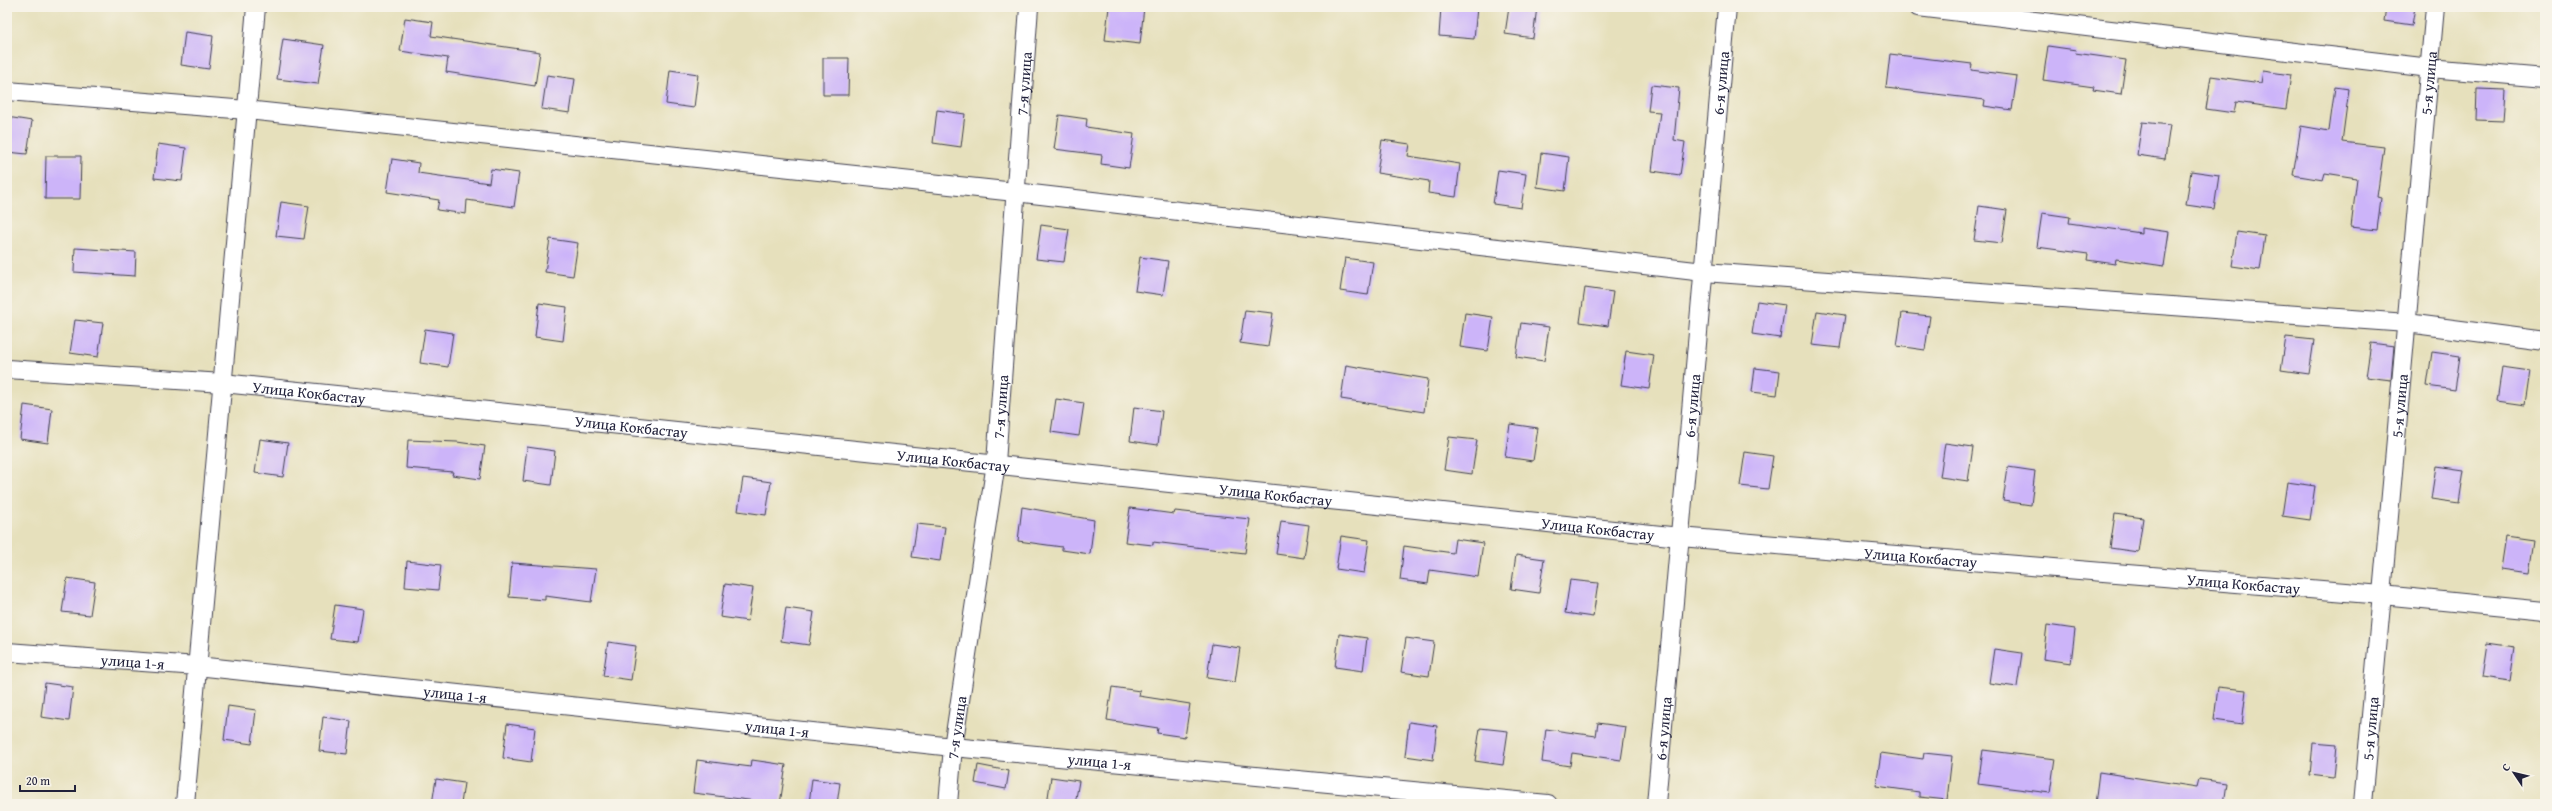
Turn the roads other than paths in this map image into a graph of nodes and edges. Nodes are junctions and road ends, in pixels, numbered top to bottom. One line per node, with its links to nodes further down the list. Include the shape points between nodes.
1 (256, 7): 9 (street)
2 (1029, 7): 10 (street, 7-я улица)
3 (1727, 7): 11 (street, 6-я улица)
4 (1918, 7): 6 (street)
5 (2435, 7): 6 (street, 5-я улица)
6 (2430, 68): 7 (street); 12 (street, 5-я улица)
7 (2545, 78)
8 (7, 91): 9 (street)
9 (247, 110): 10 (street); 15 (street)
10 (1015, 192): 11 (street); 16 (street, 7-я улица)
11 (1704, 272): 12 (street); 17 (street, 6-я улица)
12 (2406, 323): 13 (street); 18 (street, 5-я улица)
13 (2545, 340)
14 (7, 369): 15 (street, Улица Кокбастау)
15 (223, 383): 16 (street, Улица Кокбастау); 21 (street)
16 (996, 463): 17 (street, Улица Кокбастау); 22 (street, 7-я улица)
17 (1680, 537): 18 (street, Улица Кокбастау); 26 (street, 6-я улица)
18 (2382, 595): 19 (street, Улица Кокбастау); 27 (street, 5-я улица)
19 (2545, 611)
20 (7, 652): 21 (street, улица 1-я)
21 (198, 666): 22 (street, улица 1-я); 23 (street)
22 (953, 747): 24 (street, 7-я улица); 25 (street, улица 1-я)
23 (185, 804)
24 (948, 804)
25 (1548, 804)
26 (1656, 804)
27 (2363, 804)

